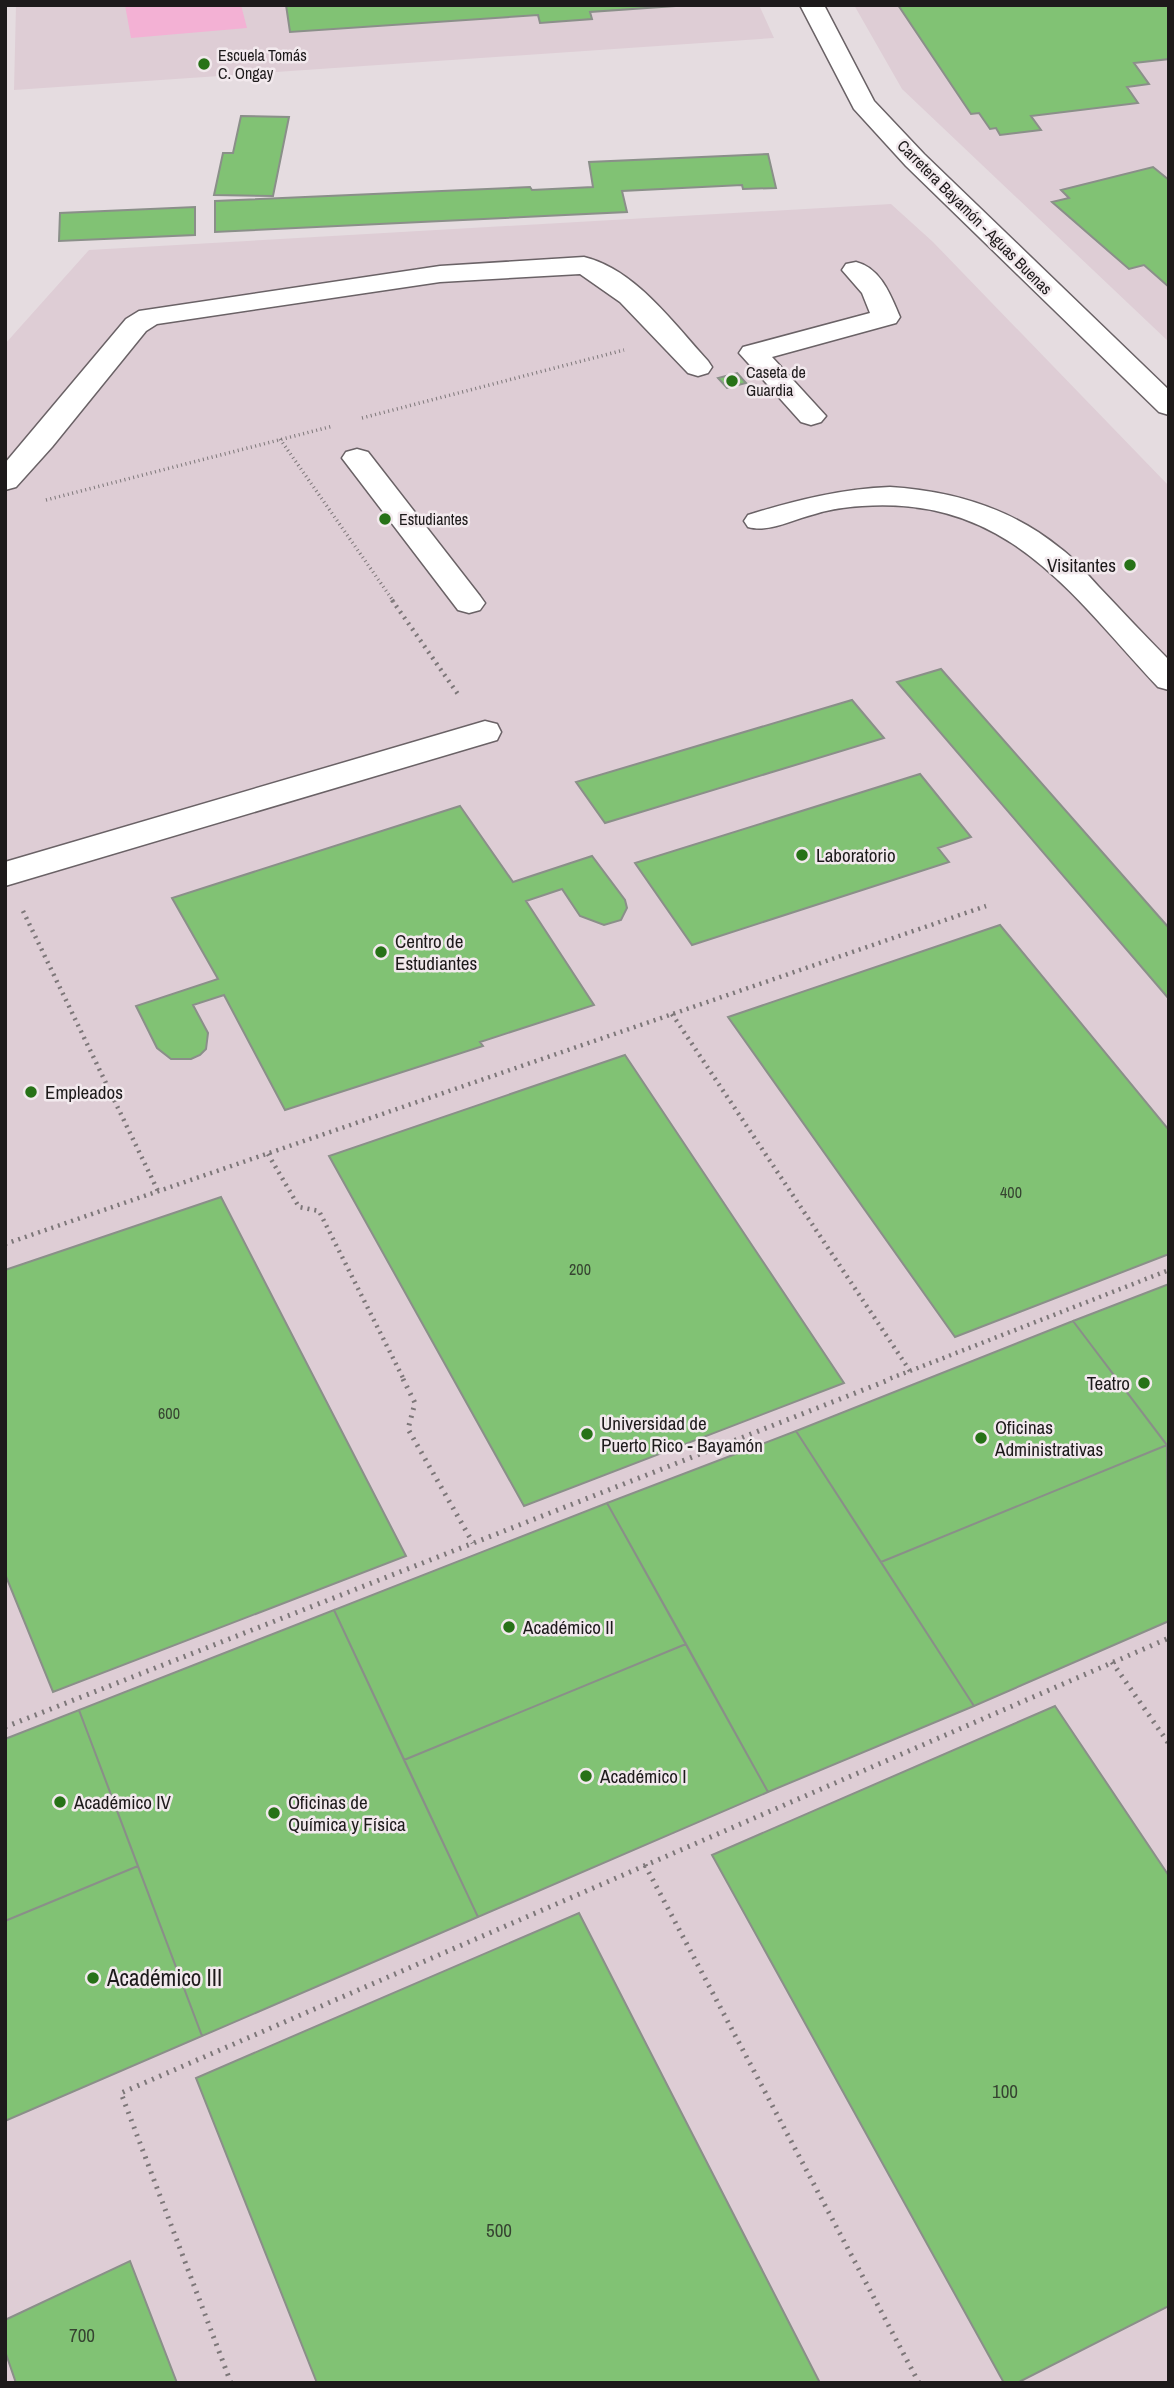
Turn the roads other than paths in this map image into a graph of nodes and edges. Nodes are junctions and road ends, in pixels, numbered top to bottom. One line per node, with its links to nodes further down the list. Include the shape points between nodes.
1 (812, 5): 4 (street, Carretera Bayamón - Aguas Buenas, via 863,104)
2 (856, 270): 5 (street, via 875,290 886,317 753,353)
3 (698, 367): 7 (street, via 630,298 584,265 440,274 149,317 136,325)
4 (1169, 406)
5 (811, 416)
6 (357, 458): 9 (street)
7 (5, 481)
8 (758, 521): 10 (street, via 829,501 871,495 940,500 971,509 1002,521 1052,556)
9 (469, 603)
10 (1169, 680)
11 (485, 732): 12 (street)
12 (5, 874)

